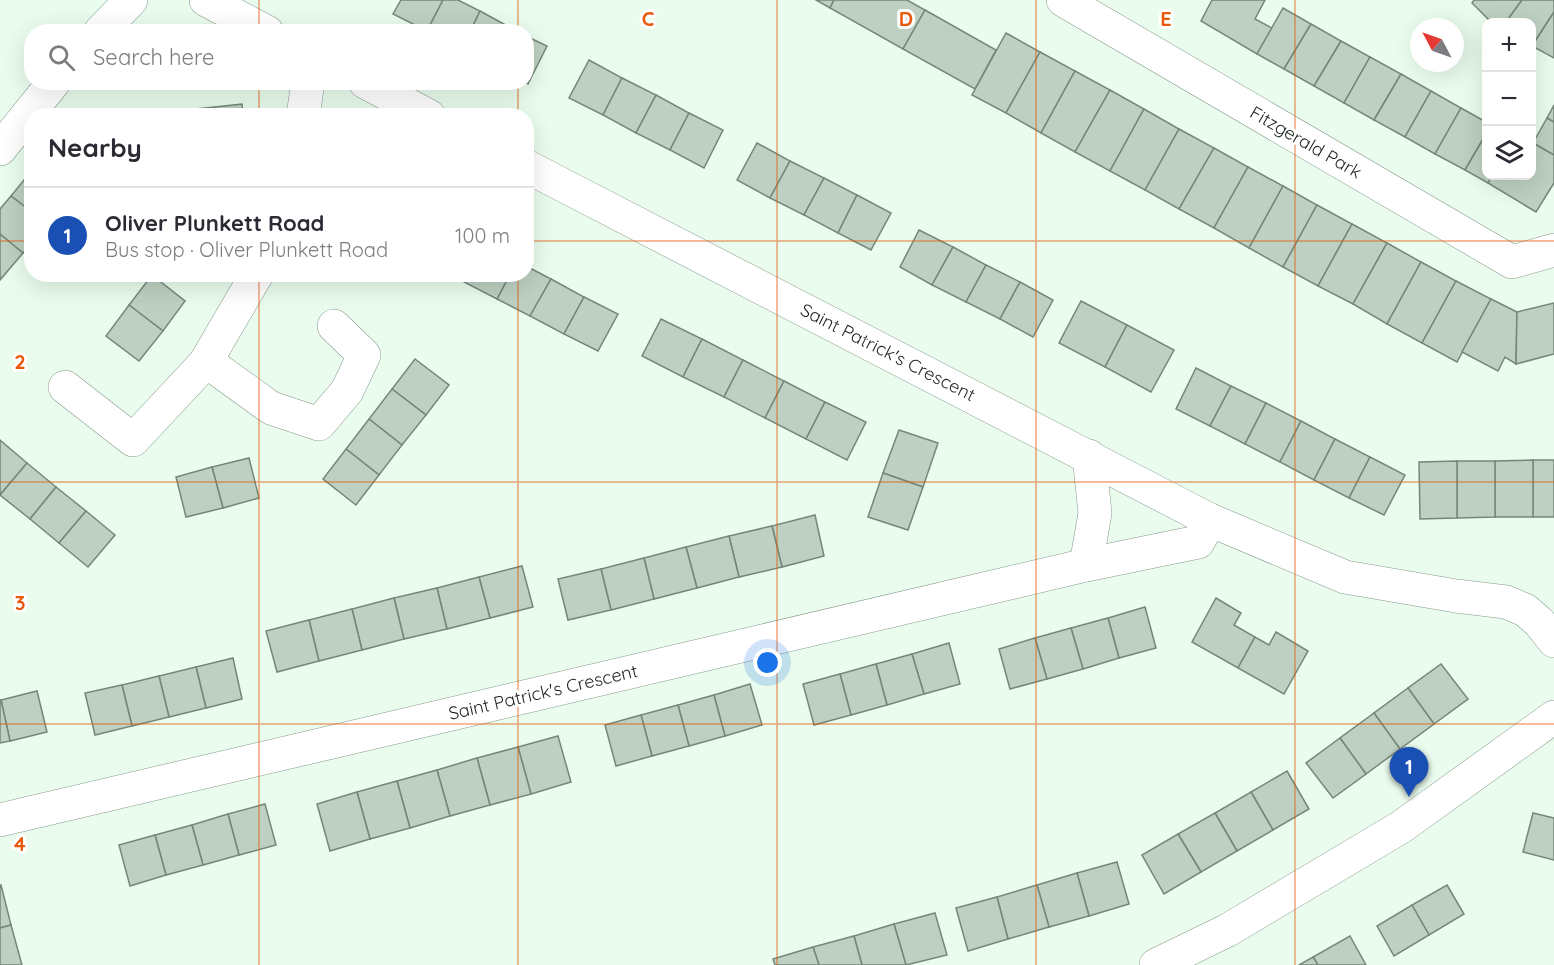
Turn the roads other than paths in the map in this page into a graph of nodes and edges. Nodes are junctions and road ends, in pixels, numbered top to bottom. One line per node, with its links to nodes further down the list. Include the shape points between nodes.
1 (131, 0): 4 (street)
2 (206, 0): 5 (street)
3 (1063, 0): 15 (street, Fitzgerald Park, via 1512,262)
4 (108, 24)
5 (252, 24)
6 (48, 90): 9 (street)
7 (307, 90): 10 (street)
8 (380, 90): 11 (street)
9 (33, 108)
10 (304, 108)
11 (414, 108)
12 (24, 119): 13 (street)
13 (0, 149)
14 (534, 170): 20 (street, Saint Patrick's Crescent)
15 (1554, 250)
16 (252, 282): 18 (street)
17 (334, 326): 18 (street, via 364,355 348,390 319,423 271,408)
18 (206, 361): 19 (street, via 133,440)
19 (65, 387)
20 (1089, 456): 21 (street, Saint Patrick's Crescent); 22 (street, via 1095,513)
21 (1210, 520): 22 (street, Saint Patrick's Crescent, via 1198,542); 23 (street, Saint Patrick's Crescent, via 1345,577 1506,602 1525,610)
22 (1086, 565): 25 (street, Saint Patrick's Crescent)
23 (1554, 641)
24 (1554, 717): 26 (street, via 1401,827 1228,930)
25 (0, 820)
26 (1156, 965)

